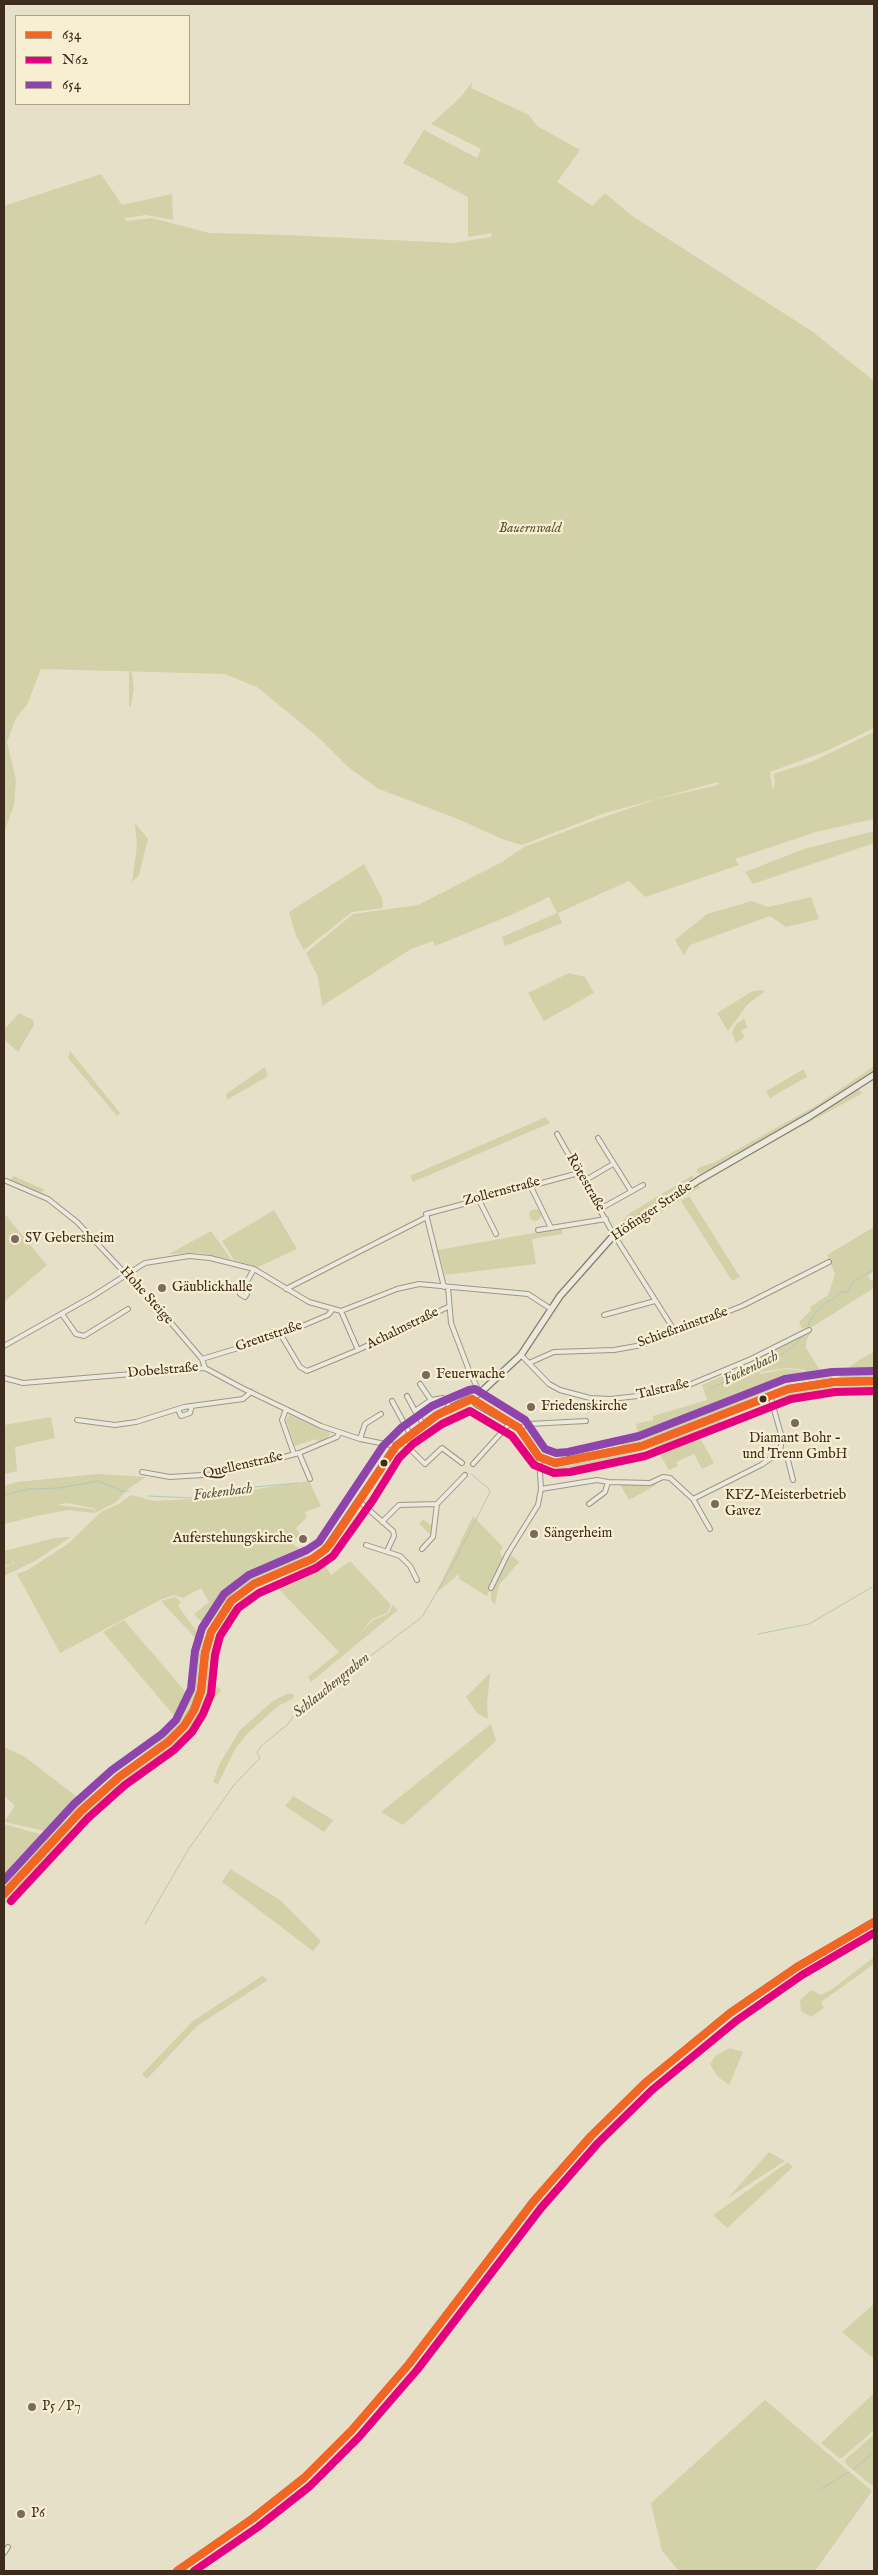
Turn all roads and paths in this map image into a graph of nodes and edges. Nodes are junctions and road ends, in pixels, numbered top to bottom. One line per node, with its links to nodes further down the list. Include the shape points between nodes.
1 (874, 1074): 18 (street, Höfinger Straße)
2 (558, 1134): 5 (street, Rötestraße)
3 (598, 1138): 4 (street)
4 (613, 1164): 7 (street); 10 (street)
5 (579, 1173): 7 (street, Rötestraße); 8 (street, Zollernstraße)
6 (6, 1181): 21 (street, Hohe Steige, via 41,1195 63,1209)
7 (584, 1181): 12 (street, Rötestraße)
8 (530, 1185): 11 (street, Zollernstraße); 15 (street)
9 (643, 1185): 10 (street)
10 (631, 1192): 12 (street)
11 (478, 1198): 13 (street, Zollernstraße); 17 (street)
12 (600, 1209): 14 (street, Rötestraße)
13 (426, 1215): 22 (street); 24 (street, Zollernstraße)
14 (606, 1219): 15 (street); 18 (street, Rötestraße)
15 (551, 1228): 16 (street)
16 (538, 1230)
17 (496, 1234)
18 (614, 1235): 25 (street, Rötestraße); 29 (street, Höfinger Straße)
19 (829, 1262): 34 (street, Schießrainstraße, via 742,1306)
20 (254, 1269): 21 (street, via 190,1256 145,1263); 23 (street); 24 (street)
21 (126, 1274): 31 (street); 39 (street, Hohe Steige)
22 (446, 1287): 26 (street); 29 (street, via 528,1294); 30 (street, via 408,1285)
23 (243, 1289)
24 (286, 1289): 28 (street, via 309,1302)
25 (655, 1301): 32 (street); 34 (street, Rötestraße)
26 (448, 1307): 37 (street, Achalmstraße); 46 (street, via 456,1338)
27 (128, 1309): 31 (street, via 84,1336 76,1334)
28 (333, 1309): 30 (street); 35 (street, Greutstraße, via 328,1315)
29 (551, 1309): 38 (street, Höfinger Straße)
30 (341, 1311): 37 (street, Achalmstraße)
31 (62, 1314): 36 (street)
32 (604, 1315)
33 (809, 1330): 40 (street, Talstraße, via 718,1374 684,1387 646,1395 611,1399 574,1395 550,1384)
34 (676, 1334): 40 (street, Schießrainstraße, via 614,1350 554,1352)
35 (280, 1335): 37 (street, Achalmstraße, via 303,1370 307,1371); 39 (street, Greutstraße)
36 (4, 1346)
37 (358, 1350)
38 (521, 1355): 40 (street, Talstraße); 46 (street, Höfinger Straße)
39 (202, 1359): 41 (street, Hohe Steige)
40 (529, 1363)
41 (206, 1368): 42 (street, Dobelstraße, via 23,1383); 45 (street, Dobelstraße)
42 (4, 1378)
43 (874, 1381): 47 (street, via 813,1384)
44 (420, 1384): 50 (street)
45 (251, 1392): 52 (street, via 243,1398); 55 (street, Dobelstraße)
46 (480, 1393): 49 (street, Höfinger Straße)
47 (770, 1394): 68 (street, via 782,1438); 70 (street, via 642,1446 568,1462)
48 (407, 1396): 56 (street)
49 (472, 1399): 53 (street, Höfinger Straße); 60 (street)
50 (431, 1400): 53 (street, via 443,1398); 56 (street)
51 (392, 1401): 64 (street)
52 (192, 1406): 54 (street); 54 (street, via 190,1413 181,1416)
53 (450, 1408): 61 (street, Höfinger Straße)
54 (178, 1409): 58 (street, via 115,1425)
55 (286, 1409): 63 (street, Dobelstraße); 69 (street, via 282,1420)
56 (415, 1411): 61 (street)
57 (381, 1414): 65 (street, via 365,1424)
58 (77, 1420)
59 (586, 1420): 62 (street, via 528,1424)
60 (511, 1422): 62 (street); 72 (street)
61 (423, 1424): 64 (street, Höfinger Straße)
62 (519, 1428): 70 (street)
63 (339, 1433): 65 (street, Dobelstraße); 69 (street, Quellenstraße, via 337,1437)
64 (410, 1434): 66 (street, Höfinger Straße)
65 (360, 1439): 67 (street, Dobelstraße)
66 (401, 1441): 67 (street, Höfinger Straße); 71 (street, via 425,1464 442,1448)
67 (396, 1446): 80 (street, Höfinger Straße)
68 (780, 1452): 76 (street, via 787,1456); 79 (street)
69 (296, 1454): 73 (street, Quellenstraße, via 196,1477); 75 (street)
70 (539, 1457): 78 (street)
71 (462, 1463)
72 (473, 1464)
73 (142, 1472)
74 (465, 1475): 81 (street)
75 (310, 1479)
76 (793, 1480)
77 (608, 1482): 78 (street, via 596,1480); 79 (street, via 650,1483 663,1477 670,1478); 82 (street, via 606,1492)
78 (541, 1489): 89 (street, via 532,1517 506,1555)
79 (693, 1499): 84 (street)
80 (360, 1502): 83 (street); 90 (street, Höfinger Straße, via 326,1549 237,1596 219,1617 208,1640 199,1698 179,1732 81,1810)
81 (437, 1504): 83 (street, via 401,1505); 86 (street, via 433,1537)
82 (589, 1504)
83 (382, 1522): 87 (street, via 394,1534)
84 (710, 1529)
85 (366, 1545): 87 (street)
86 (422, 1549)
87 (387, 1550): 88 (street, via 406,1560)
88 (417, 1580)
89 (491, 1588)
90 (4, 1894)
91 (874, 1922): 94 (street, via 797,1967 730,2013 646,2082 591,2136 533,2202 409,2364 352,2430 304,2478)
92 (8, 2547): 93 (street)
93 (4, 2553)
94 (177, 2571)

